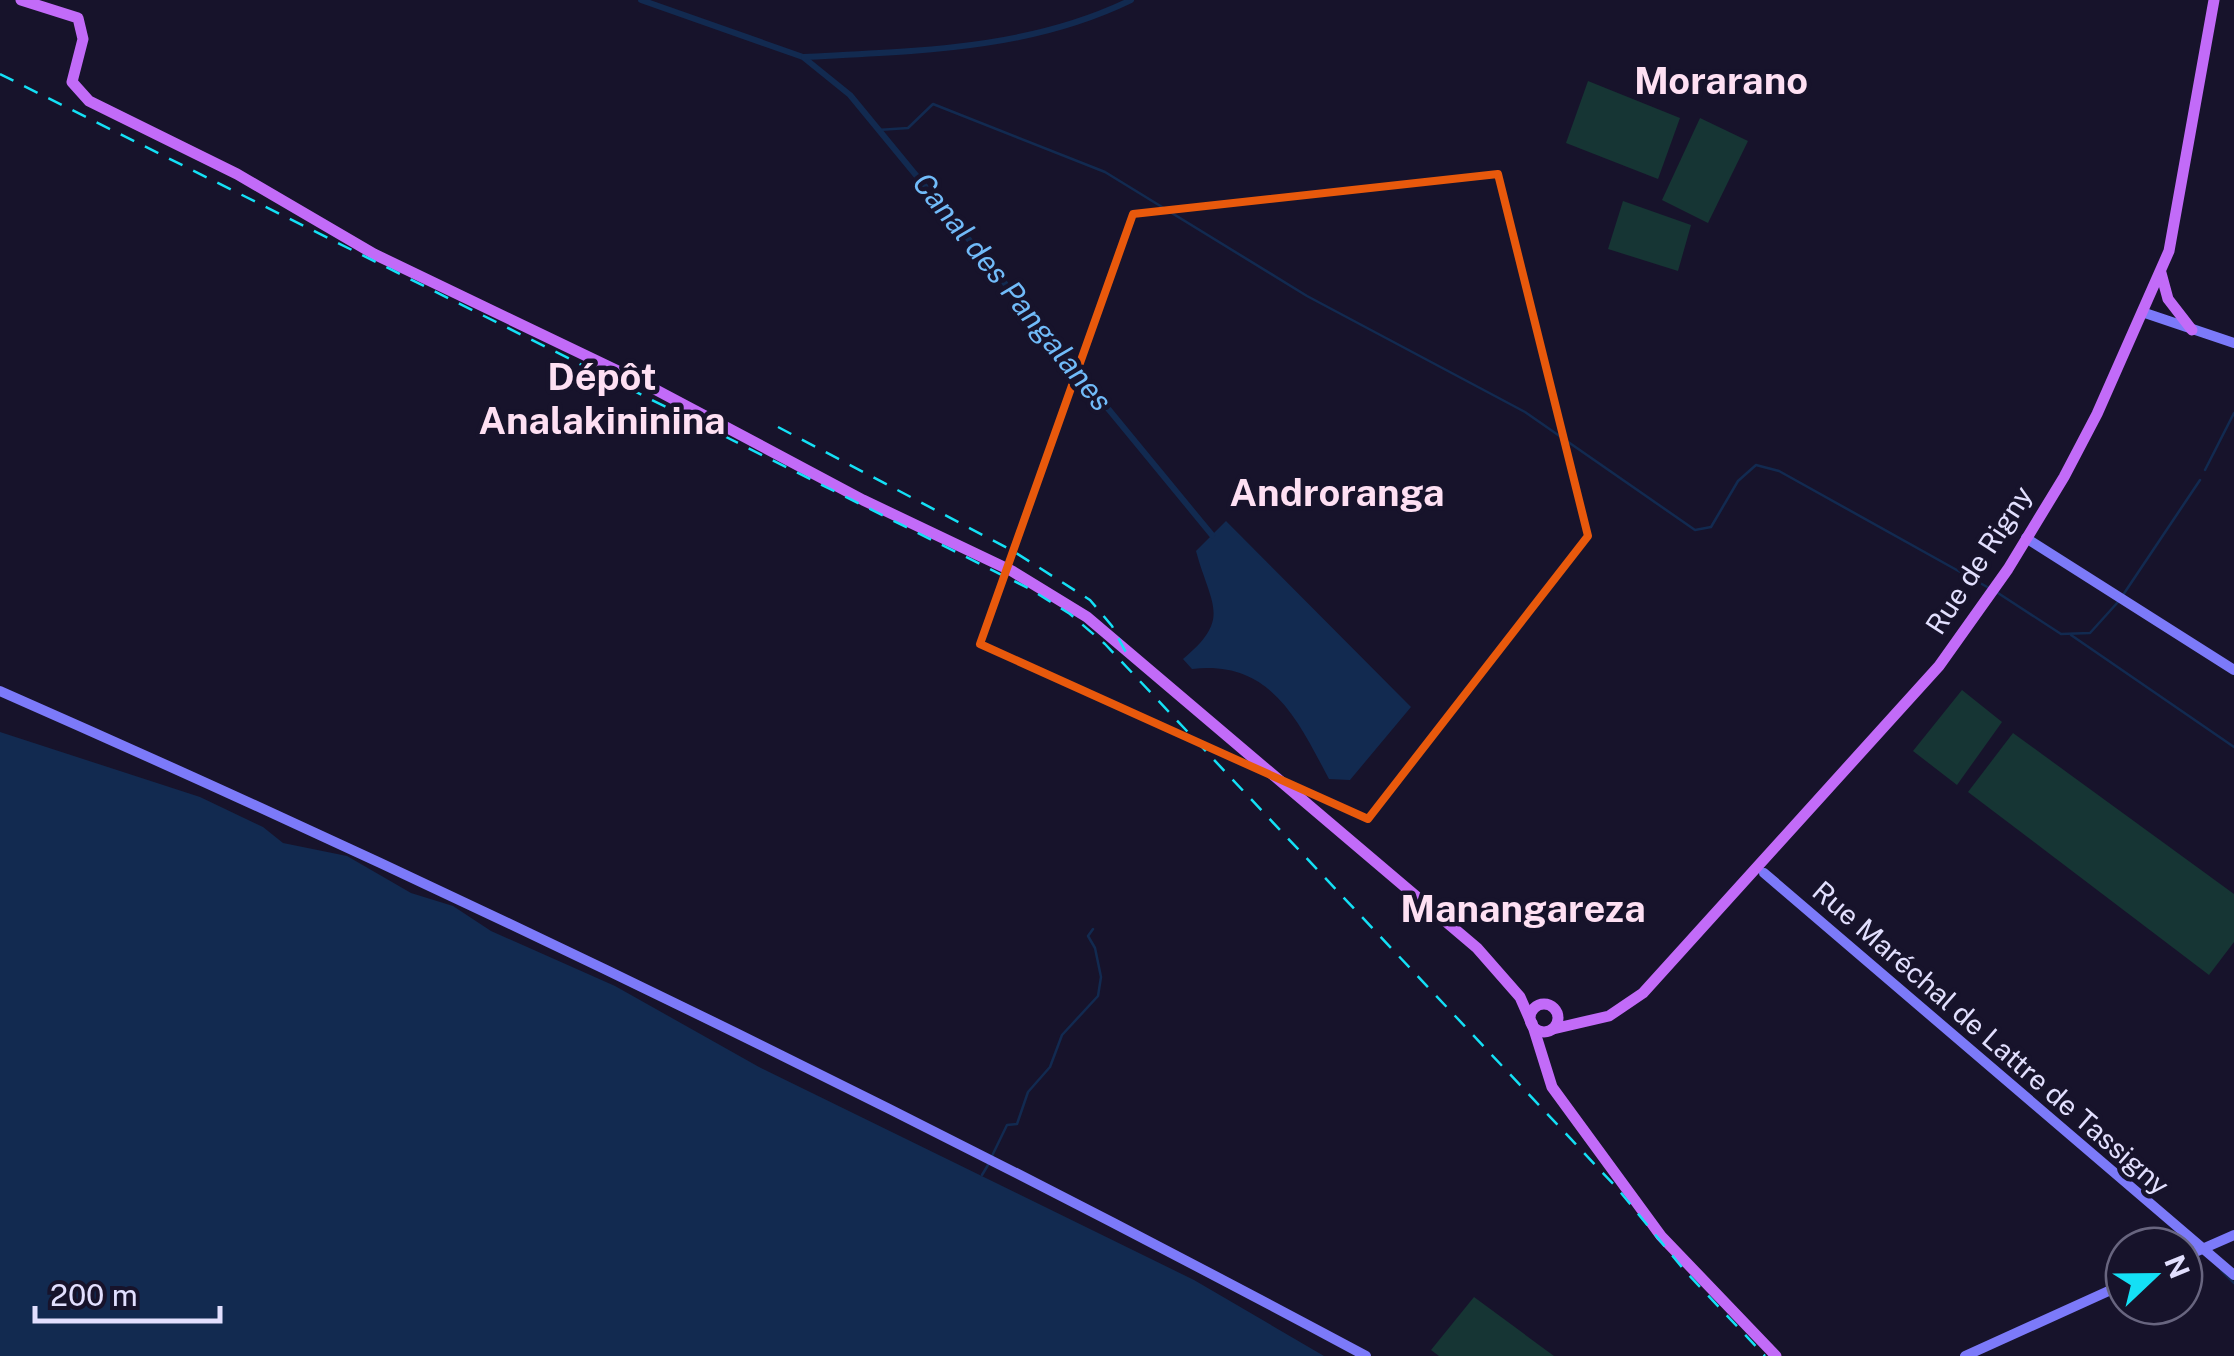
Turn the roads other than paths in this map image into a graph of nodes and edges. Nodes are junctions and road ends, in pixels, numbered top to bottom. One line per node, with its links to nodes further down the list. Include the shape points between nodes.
1 (21, 0): 11 (main road, via 78,18 84,39 72,82 88,101 237,174 374,254 646,384 1052,592 1477,948)
2 (2214, 0): 3 (main road, Rue de Rigny, via 2175,226)
3 (2161, 271): 4 (main road, Rue de Rigny); 5 (main road, via 2168,299)
4 (2142, 312): 5 (main road); 7 (main road, Rue de Rigny, via 2081,446)
5 (2192, 330): 6 (main road)
6 (2234, 344)
7 (2026, 538): 8 (main road); 13 (main road, Rue de Rigny, via 1931,675 1681,954 1624,1008)
8 (2234, 670)
9 (0, 692): 21 (main road, via 527,931 1136,1233)
10 (1764, 874): 18 (main road, Rue Maréchal de Lattre de Tassigny)
11 (1512, 985): 12 (main road); 14 (main road)
12 (1550, 1006): 13 (main road); 14 (main road, via 1534,1009); 15 (main road, via 1558,1016)
13 (1582, 1019): 15 (main road, Rue de Rigny)
14 (1532, 1023): 15 (main road, via 1540,1031); 16 (main road)
15 (1552, 1029): 16 (main road, via 1542,1047)
16 (1544, 1066): 22 (main road, via 1552,1087 1661,1236)
17 (2234, 1235): 18 (main road)
18 (2205, 1248): 19 (main road, Rue Maréchal de Lattre de Tassigny)
19 (2234, 1276)
20 (2104, 1293): 23 (main road)
21 (1366, 1356)
22 (1776, 1356)
23 (1965, 1356)

